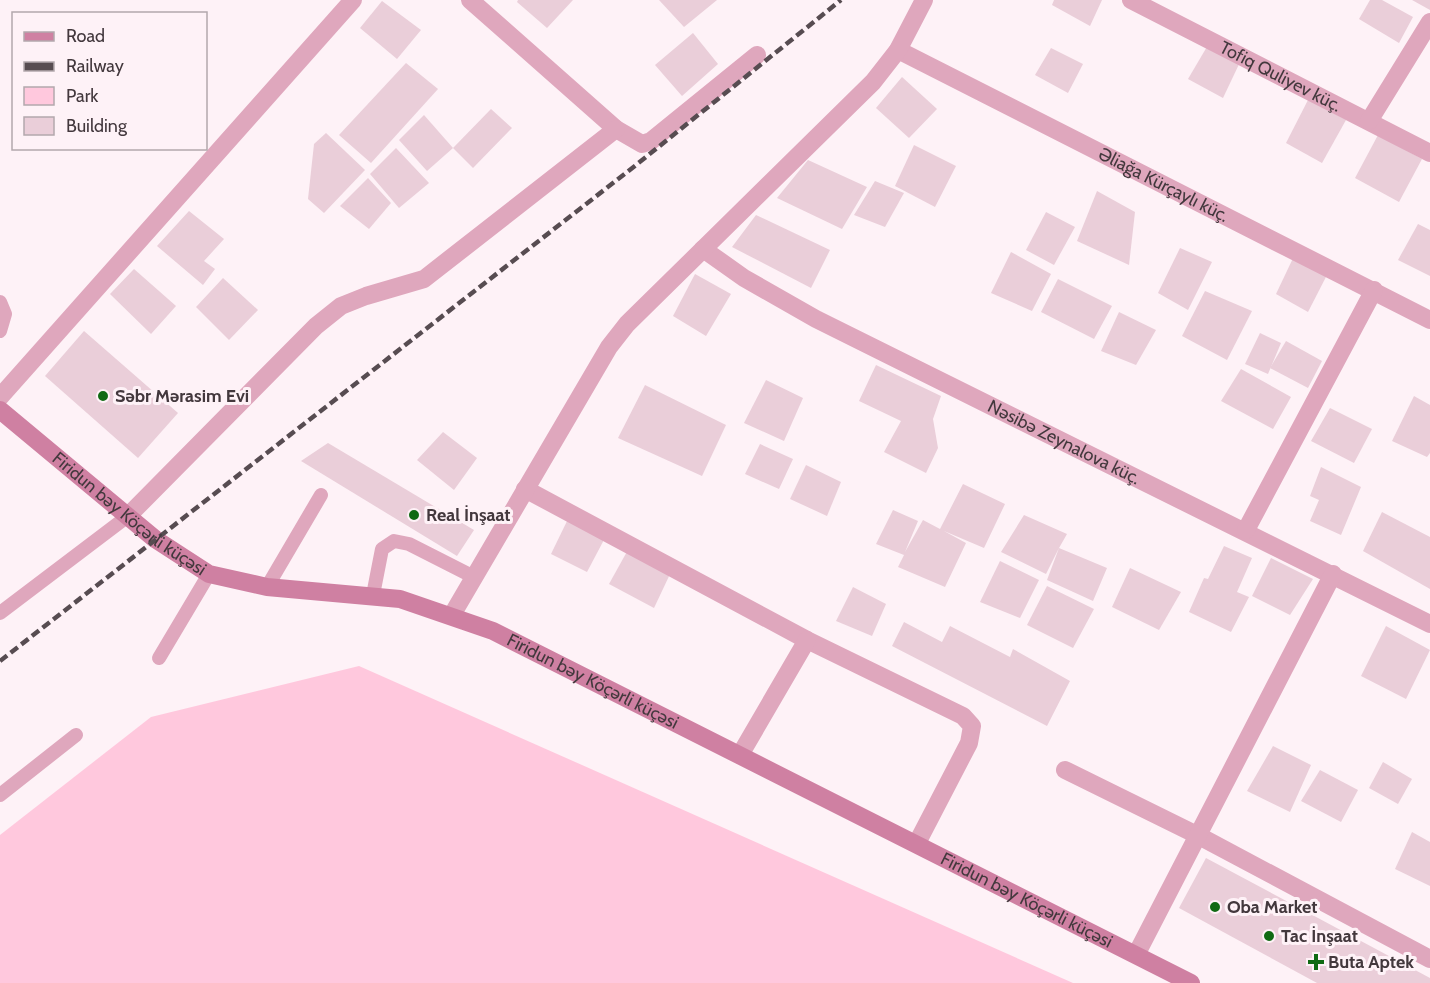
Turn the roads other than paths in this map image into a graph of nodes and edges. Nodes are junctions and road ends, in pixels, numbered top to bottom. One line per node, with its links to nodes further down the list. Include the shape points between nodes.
1 (353, 0): 16 (street)
2 (470, 0): 9 (street)
3 (924, 0): 6 (street)
4 (1131, 0): 8 (street, Tofiq Quliyev küç.)
5 (1430, 22): 8 (street)
6 (898, 50): 11 (street, via 873,82); 12 (street, Əliağa Kürçaylı küç.)
7 (757, 56): 9 (street, via 651,141 642,144)
8 (1369, 121): 10 (street, Tofiq Quliyev küç.)
9 (616, 129): 20 (street, via 424,279 341,306 316,326)
10 (1430, 153)
11 (703, 249): 18 (street, via 646,302 609,346); 21 (street, Nəsibə Zeynalova küç., via 744,278 816,319)
12 (1374, 290): 14 (street, Əliağa Kürçaylı küç.); 21 (street)
13 (0, 302): 15 (lane, via 5,314)
14 (1430, 320)
15 (0, 331)
16 (0, 397)
17 (0, 410): 20 (street, Firidun bəy Köçərli küçəsi)
18 (525, 489): 24 (street); 30 (street)
19 (321, 495): 25 (lane)
20 (128, 516): 22 (street, Firidun bəy Köçərli küçəsi, via 181,559); 27 (lane)
21 (1246, 530): 23 (street, Nəsibə Zeynalova küç.)
22 (209, 574): 25 (street, Firidun bəy Köçərli küçəsi); 31 (lane)
23 (1333, 574): 29 (street, Nəsibə Zeynalova küç.); 36 (street)
24 (474, 577): 26 (lane, via 409,544 394,541 382,549); 28 (street)
25 (267, 587): 26 (street, Firidun bəy Köçərli küçəsi)
26 (373, 595): 28 (street, Firidun bəy Köçərli küçəsi, via 417,603)
27 (0, 613)
28 (452, 615): 33 (street, Firidun bəy Köçərli küçəsi, via 494,631)
29 (1430, 624)
30 (807, 640): 33 (street); 37 (street, via 963,716 972,726 969,743)
31 (159, 658)
32 (76, 735): 35 (lane)
33 (740, 755): 37 (street, Firidun bəy Köçərli küçəsi)
34 (1065, 770): 36 (street)
35 (0, 795)
36 (1199, 836): 38 (street); 39 (street)
37 (917, 843): 38 (street, Firidun bəy Köçərli küçəsi)
38 (1137, 953): 40 (street, Firidun bəy Köçərli küçəsi)
39 (1430, 959)
40 (1191, 983)

